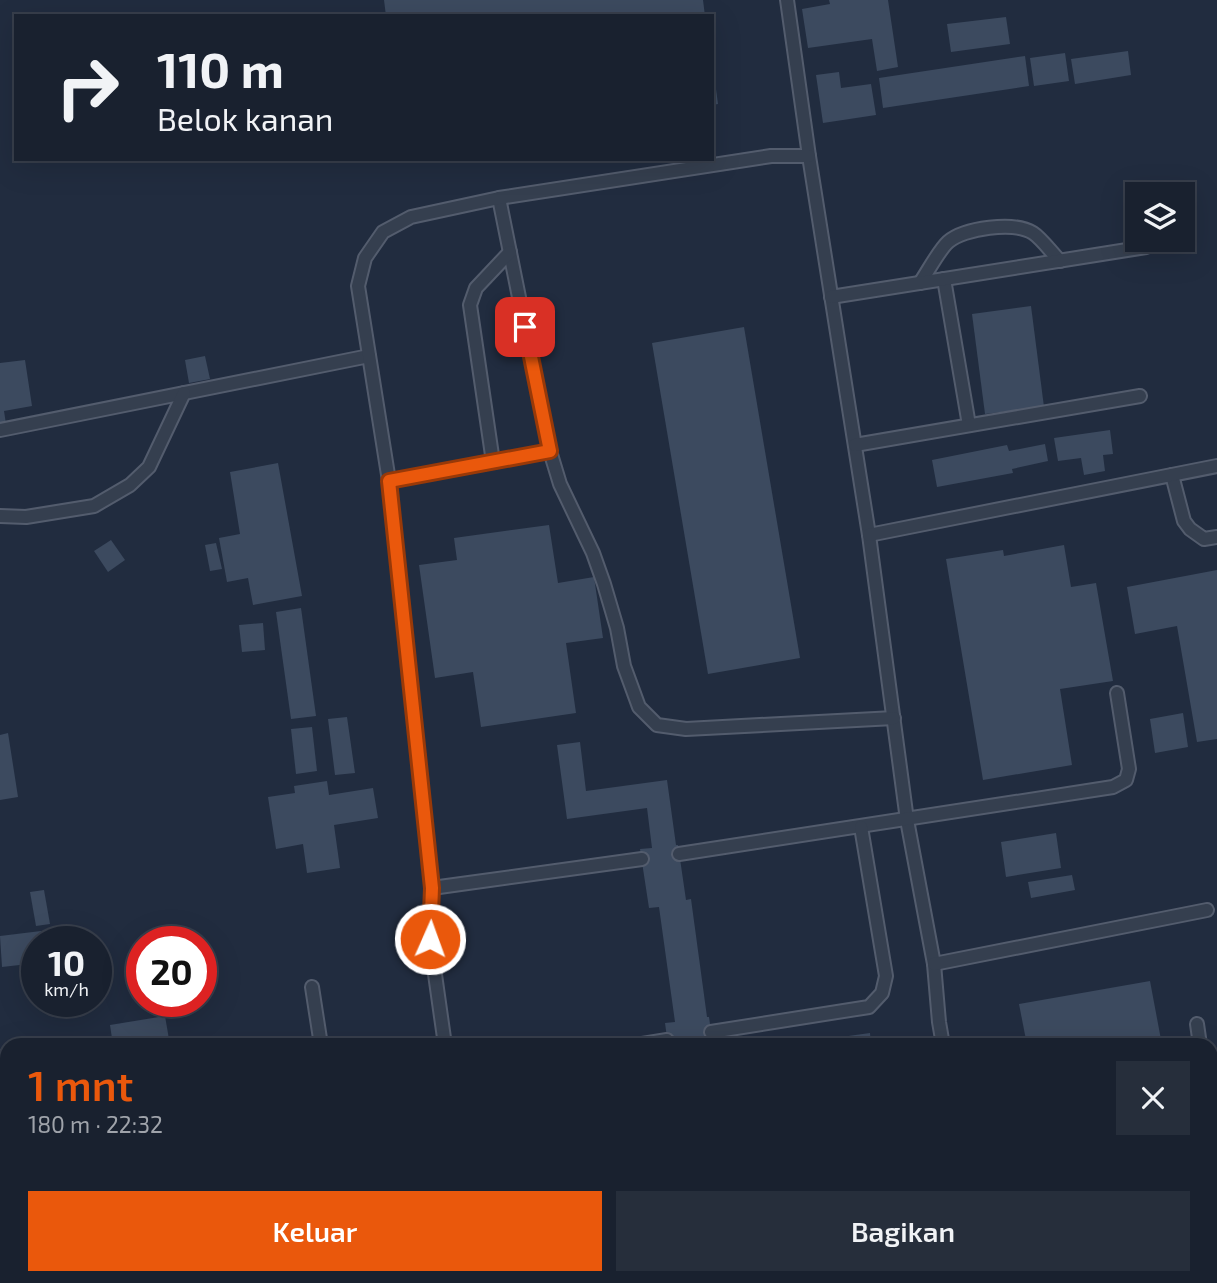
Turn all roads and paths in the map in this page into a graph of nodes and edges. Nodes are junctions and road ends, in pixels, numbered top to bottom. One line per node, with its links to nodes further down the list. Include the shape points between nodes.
1 (787, 0): 2 (lane)
2 (809, 156): 3 (lane, via 771,156); 9 (lane)
3 (499, 198): 5 (lane); 10 (lane, via 411,217 383,232 365,258 358,286)
4 (1125, 250): 6 (lane)
5 (510, 252): 16 (lane); 17 (lane, via 476,288 470,305)
6 (1060, 261): 7 (lane); 8 (lane, via 1033,233 1014,227 986,228 947,243)
7 (944, 279): 8 (lane); 13 (lane)
8 (920, 283): 9 (lane)
9 (831, 297): 15 (lane)
10 (369, 356): 11 (lane); 20 (lane)
11 (184, 393): 14 (lane); 21 (lane, via 149,467 130,485 94,506 26,517)
12 (1140, 396): 13 (lane)
13 (969, 425): 15 (lane)
14 (0, 430)
15 (855, 445): 22 (lane)
16 (550, 451): 17 (lane); 25 (lane, via 604,584 639,707 657,725 686,729)
17 (493, 462): 20 (lane)
18 (1217, 466): 19 (lane)
19 (1172, 475): 22 (lane); 23 (lane, via 1184,521 1204,539)
20 (389, 481): 30 (lane)
21 (0, 516)
22 (869, 535): 25 (lane)
23 (1217, 537)
24 (1117, 693): 26 (lane, via 1129,769 1126,780 1113,787)
25 (894, 718): 26 (lane)
26 (907, 820): 27 (lane); 32 (lane)
27 (861, 827): 28 (lane); 35 (lane, via 886,976 882,993 869,1007)
28 (679, 854)
29 (642, 859): 30 (lane)
30 (432, 888): 37 (lane, via 430,939)
31 (1207, 910): 32 (lane)
32 (934, 964): 38 (lane)
33 (312, 987): 36 (lane)
34 (1197, 1024): 39 (lane)
35 (711, 1032)
36 (320, 1038)
37 (444, 1038)
38 (942, 1038)
39 (1199, 1038)

